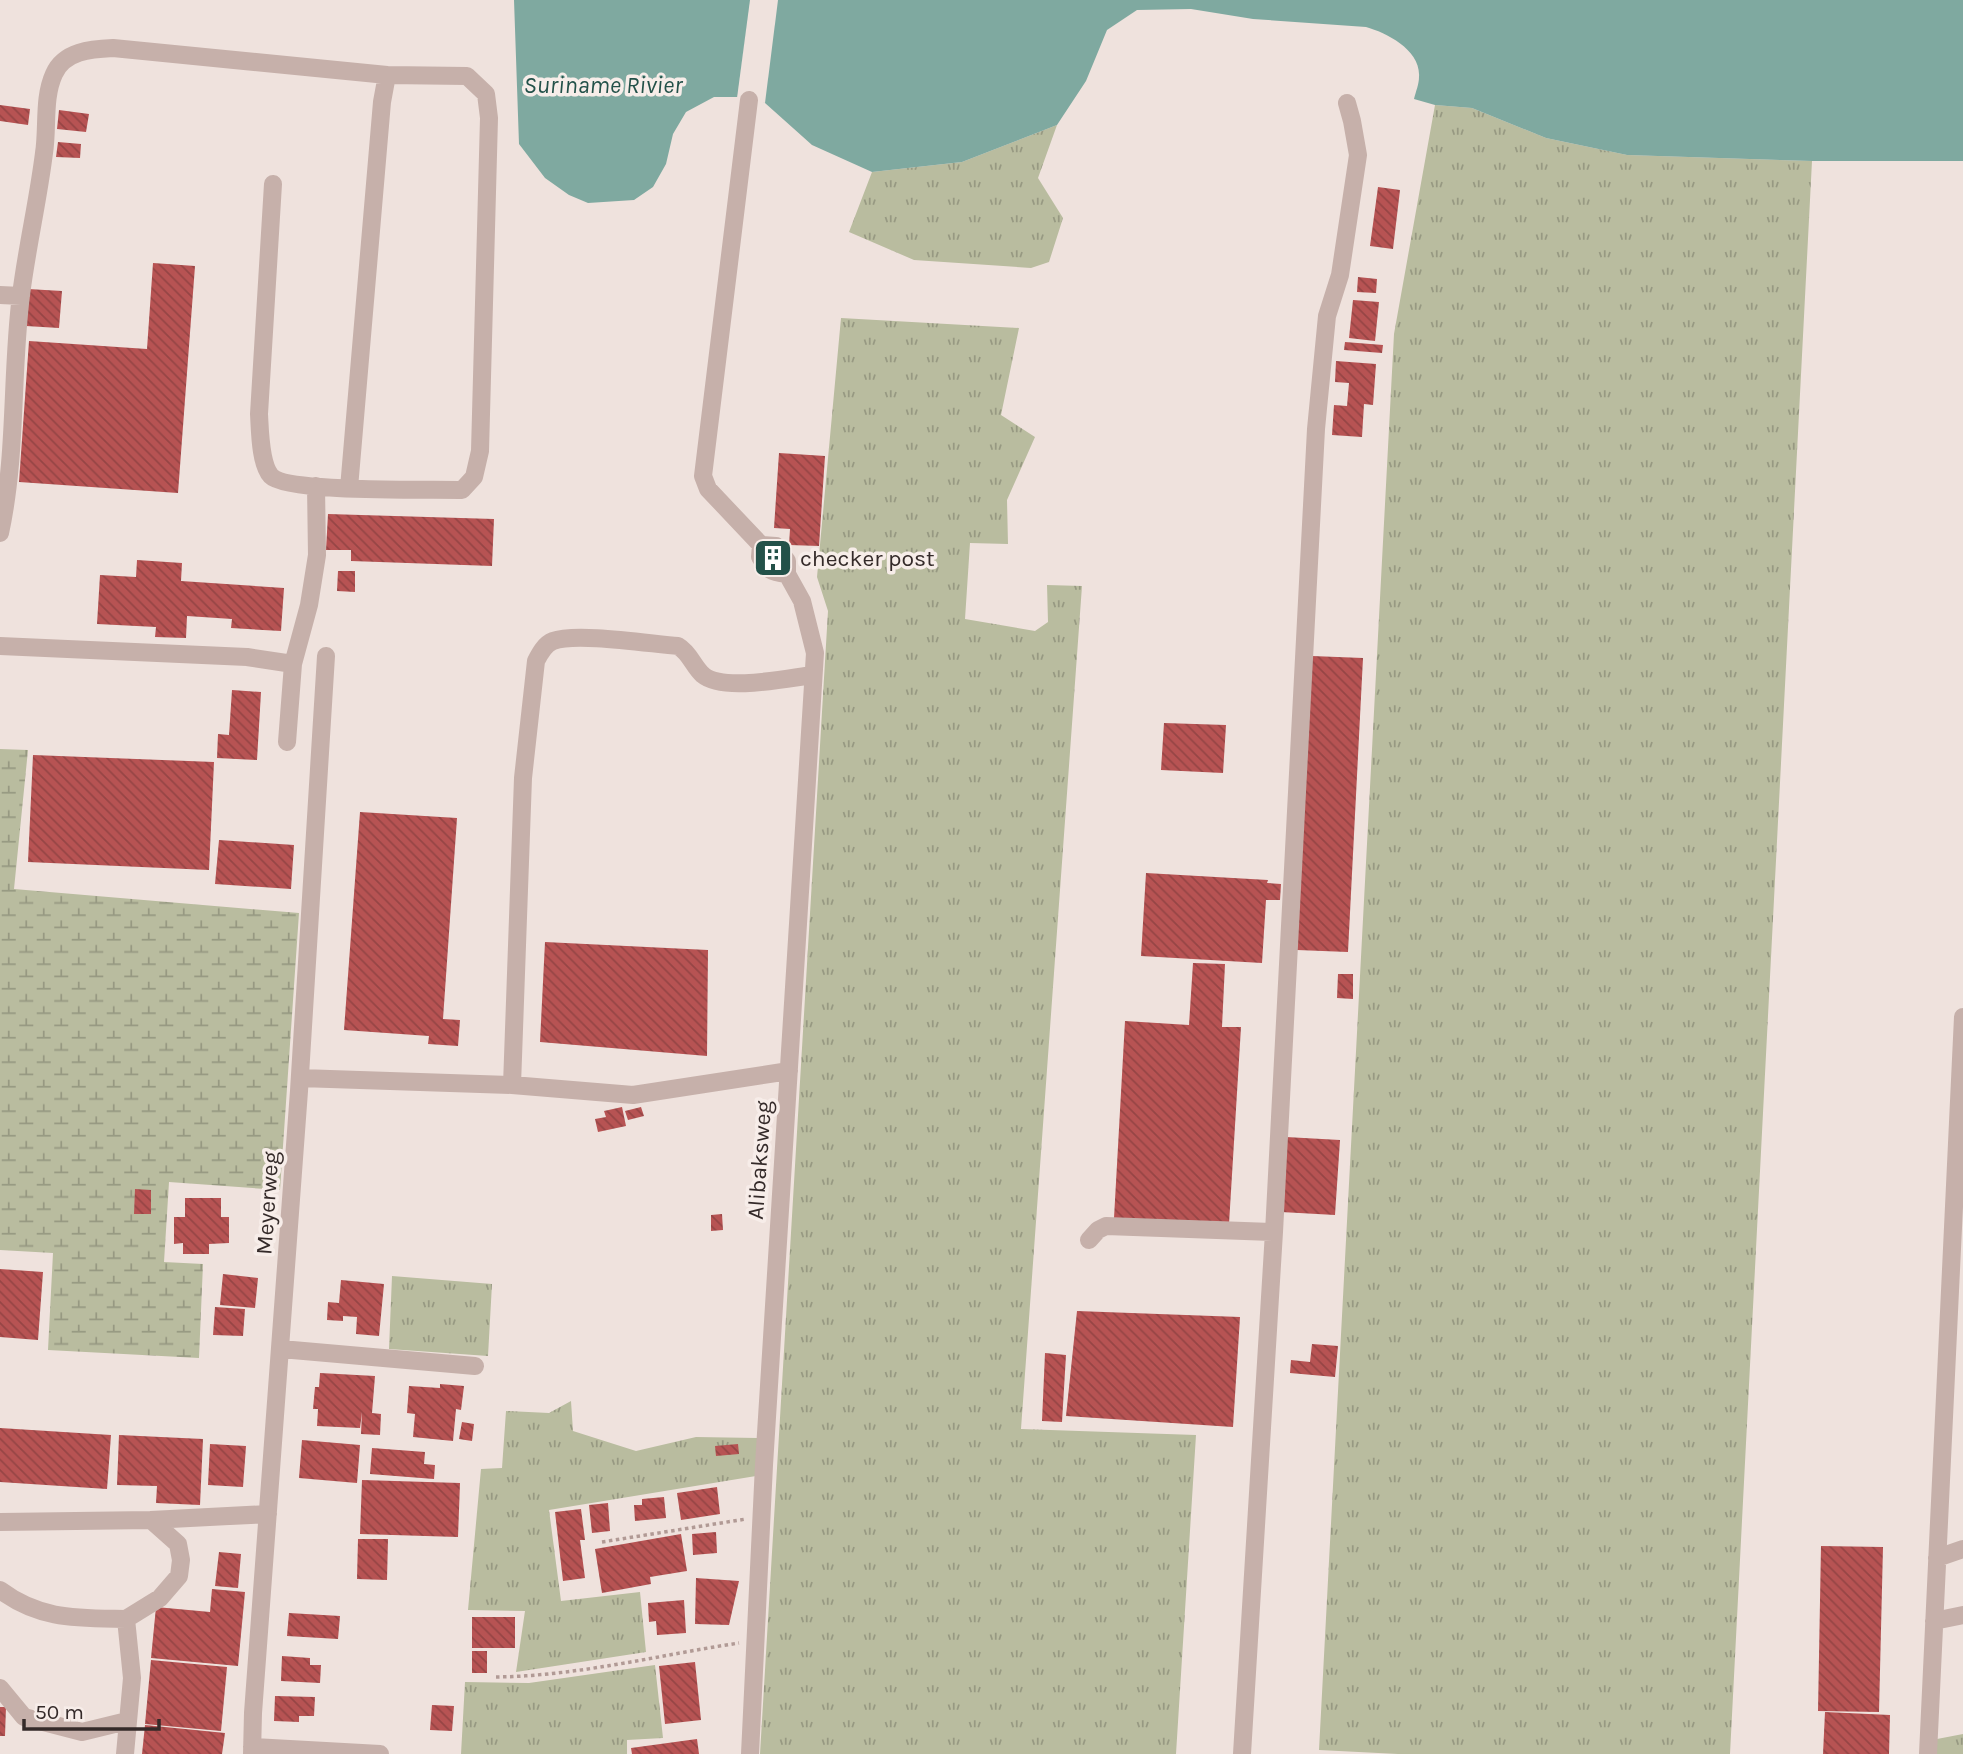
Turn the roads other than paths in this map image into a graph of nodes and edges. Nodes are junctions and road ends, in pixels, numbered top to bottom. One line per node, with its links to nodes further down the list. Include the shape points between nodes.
1 (387, 75): 6 (street, via 113,48 85,50 62,61 48,94 45,152); 9 (street); 9 (street, via 467,76 486,94 480,451 474,477 462,490)
2 (749, 100): 11 (street, via 703,476 708,489)
3 (1347, 103): 24 (street, via 1358,155 1340,275 1327,316 1316,429)
4 (273, 184): 8 (street, via 261,446 270,475 282,484)
5 (0, 295): 6 (street)
6 (21, 296): 7 (street)
7 (5, 454): 10 (street)
8 (316, 486): 9 (street); 15 (street, via 317,555)
9 (349, 488)
10 (2, 526)
11 (761, 545): 12 (street, via 760,557 766,566); 12 (street, Alibaksweg, via 776,546 787,561)
12 (787, 574): 16 (street, Alibaksweg, via 802,601 815,653)
13 (0, 646): 15 (street, via 247,657)
14 (326, 656): 21 (street, Meyerweg)
15 (293, 664): 17 (street)
16 (813, 675): 20 (street, Alibaksweg); 22 (street, via 717,682 703,675 678,646 574,637 552,641 542,649 536,661 523,778)
17 (287, 741)
18 (1963, 1017): 19 (street)
19 (1961, 1066): 23 (street)
20 (789, 1070): 22 (street, via 633,1095); 44 (street, Alibaksweg)
21 (300, 1077): 22 (street); 26 (street, Meyerweg)
22 (512, 1085)
23 (1958, 1216): 32 (street)
24 (1274, 1232): 25 (street, via 1106,1226); 45 (street)
25 (1088, 1240)
26 (281, 1349): 27 (street); 28 (street, Meyerweg)
27 (475, 1366)
28 (268, 1514): 29 (street); 39 (street, Meyerweg)
29 (151, 1520): 30 (street); 35 (street, via 178,1544 179,1576 160,1598)
30 (0, 1522)
31 (1963, 1549): 32 (street)
32 (1937, 1558): 36 (street)
33 (0, 1590): 35 (street, via 19,1604 45,1613)
34 (1963, 1615): 36 (street)
35 (126, 1619): 38 (street, via 132,1678)
36 (1934, 1621): 46 (street)
37 (0, 1688): 38 (street, via 24,1717 82,1732)
38 (127, 1721): 41 (street)
39 (252, 1751): 40 (street)
40 (290, 1752): 42 (street)
41 (125, 1754)
42 (365, 1754): 43 (street)
43 (380, 1754)
44 (750, 1754)
45 (1241, 1754)
46 (1928, 1754)

